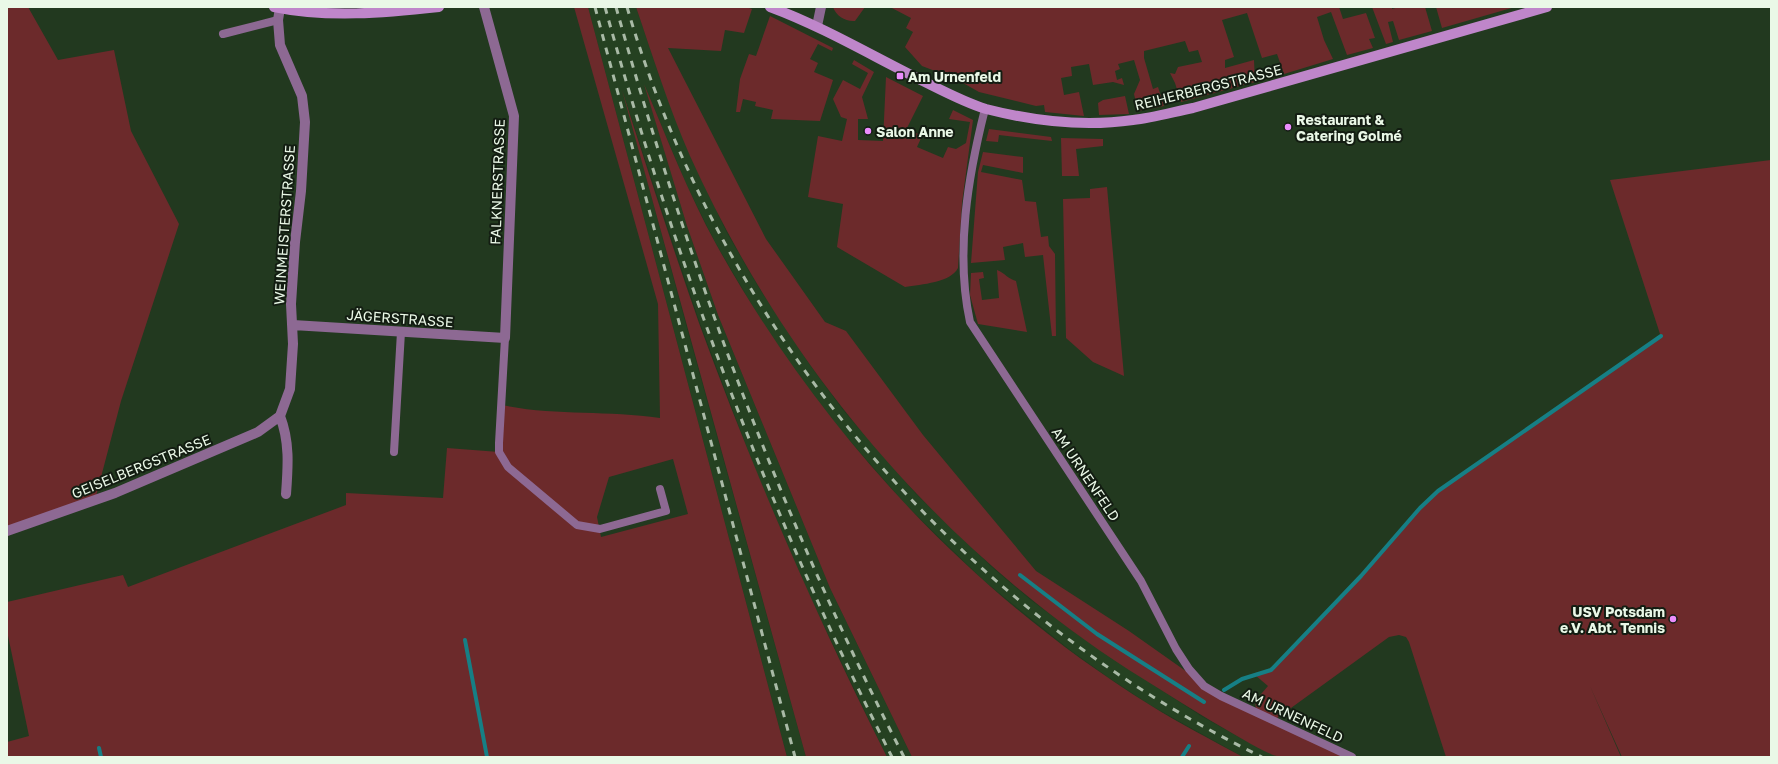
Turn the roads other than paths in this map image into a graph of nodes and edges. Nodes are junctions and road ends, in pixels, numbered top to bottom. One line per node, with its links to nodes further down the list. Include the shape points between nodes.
1 (439, 7): 6 (street, via 349,13)
2 (484, 7): 14 (street, FALKNERSTRASSE, via 514,116)
3 (770, 7): 9 (street, REIHERBERGSTRASSE)
4 (821, 7): 9 (street)
5 (1547, 7): 7 (street, REIHERBERGSTRASSE)
6 (277, 8): 8 (street, WEINMEISTERSTRASSE)
7 (1535, 9): 11 (street, REIHERBERGSTRASSE, via 1193,108 1134,120 1077,123)
8 (278, 20): 10 (lane); 12 (street, WEINMEISTERSTRASSE, via 280,45 302,96 305,122 295,242)
9 (817, 26): 11 (street, REIHERBERGSTRASSE, via 910,75)
10 (223, 34)
11 (985, 109): 20 (lane, AM URNENFELD, via 966,204 964,295 970,322 1141,581 1176,648 1197,679 1221,696)
12 (293, 325): 13 (street, JÄGERSTRASSE); 15 (street, WEINMEISTERSTRASSE, via 290,389)
13 (401, 332): 14 (street, JÄGERSTRASSE); 16 (lane)
14 (505, 338): 17 (lane, via 499,452 508,467 577,525 600,529 666,511)
15 (280, 416): 18 (street, via 289,453); 19 (street, GEISELBERGSTRASSE, via 258,432 122,490)
16 (394, 452)
17 (660, 489)
18 (286, 494)
19 (7, 531)
20 (1352, 757)

